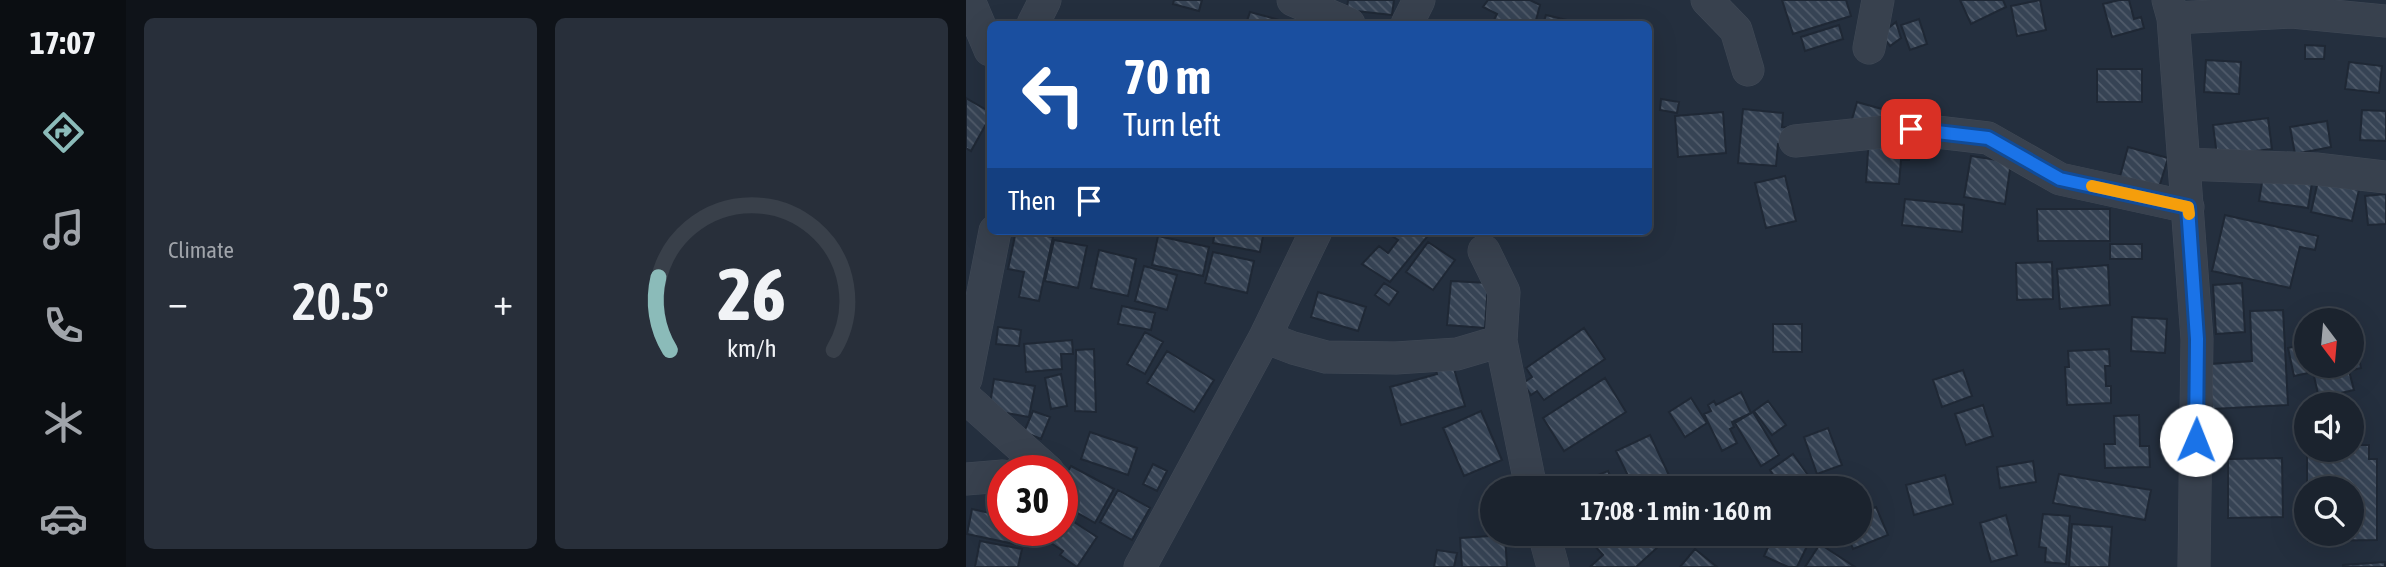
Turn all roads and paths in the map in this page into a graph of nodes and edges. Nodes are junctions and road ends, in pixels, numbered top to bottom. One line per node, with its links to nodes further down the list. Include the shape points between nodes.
1 (969, 0): 12 (street)
2 (1045, 0): 8 (street)
3 (1293, 0): 9 (street)
4 (1419, 0): 10 (street)
5 (1707, 0): 14 (street, via 1736,30)
6 (1878, 0): 13 (street)
7 (2171, 9): 11 (street, via 2292,12); 16 (street)
8 (1034, 21)
9 (1342, 21)
10 (1409, 21)
11 (2386, 21)
12 (987, 43)
13 (1869, 48)
14 (1748, 70)
15 (1796, 141): 18 (street, via 1911,129 1988,138 2060,179)
16 (2185, 164): 17 (street); 18 (street)
17 (2386, 177)
18 (2188, 207): 33 (street, via 2197,339)
19 (994, 235): 24 (street)
20 (1314, 235): 22 (street)
21 (1484, 251): 23 (street, via 1504,292)
22 (1265, 337): 23 (street, via 1326,356 1384,358 1457,354); 31 (street)
23 (1501, 341): 27 (street)
24 (966, 379)
25 (966, 398): 26 (street)
26 (1030, 455)
27 (1529, 476)
28 (987, 477): 29 (street)
29 (966, 479)
30 (1547, 546): 32 (street)
31 (1140, 567)
32 (1553, 567)
33 (2194, 567)

